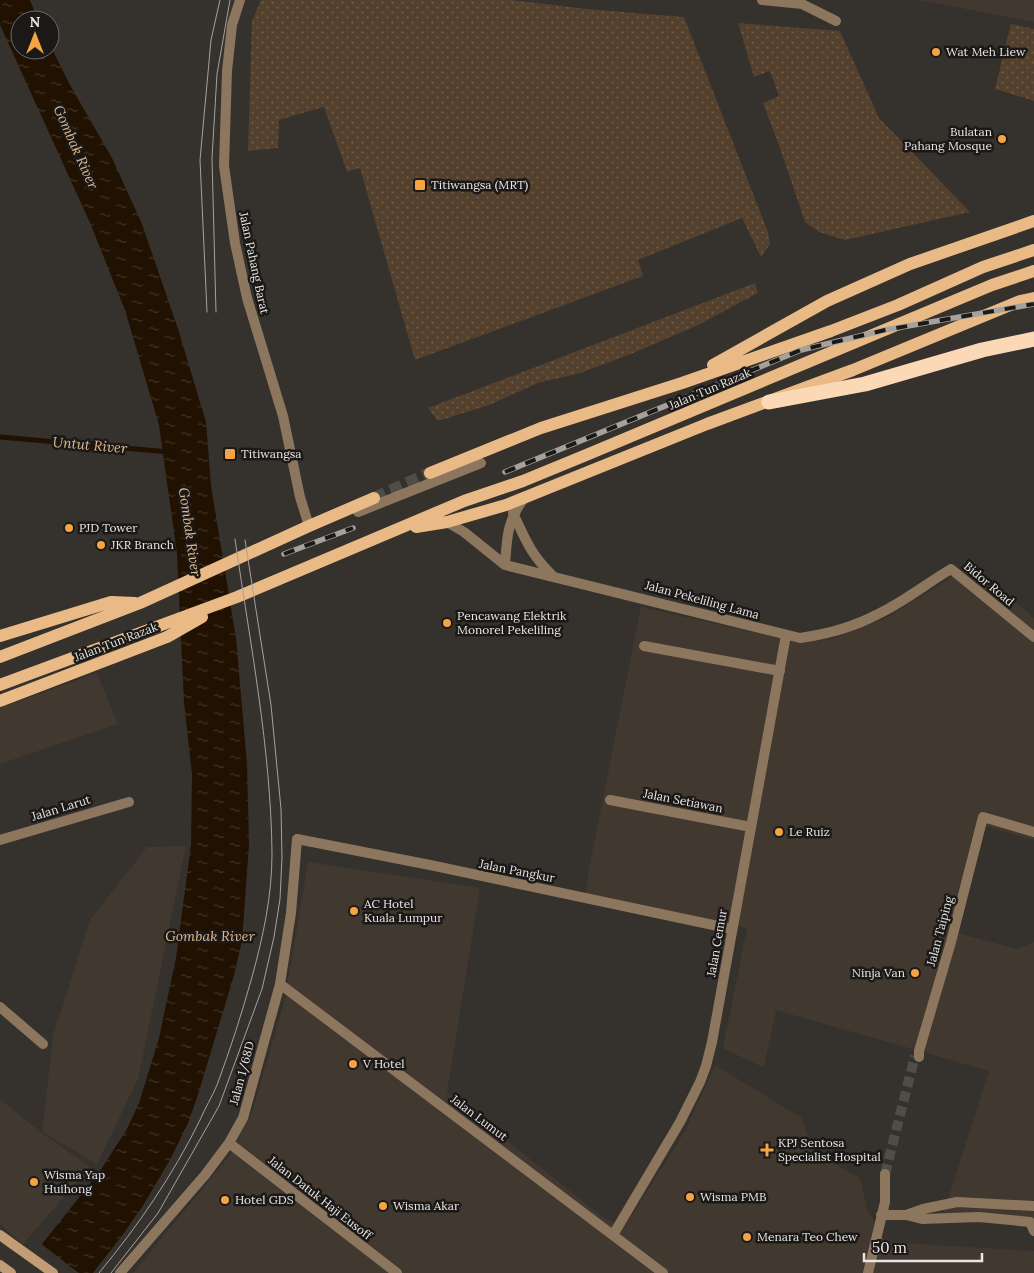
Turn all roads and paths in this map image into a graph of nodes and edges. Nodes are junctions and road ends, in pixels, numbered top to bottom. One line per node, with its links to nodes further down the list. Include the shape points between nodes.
1 (240, 0): 19 (street, Jalan Pahang Barat, via 232,25 226,71 224,166 247,298 283,416)
2 (762, 0): 3 (street)
3 (809, 3): 4 (street)
4 (836, 21)
5 (1034, 223): 10 (main road, via 910,264 827,301)
6 (1034, 250): 10 (main road, Jalan Tun Razak, via 983,267 831,331)
7 (1034, 271): 20 (main road, Jalan Tun Razak, via 591,454)
8 (1034, 298): 11 (main road, Jalan Tun Razak)
9 (1034, 339): 11 (highway, via 982,350 865,384)
10 (682, 382): 13 (main road, Jalan Tun Razak, via 541,428)
11 (769, 402): 15 (main road, Jalan Tun Razak)
12 (481, 463): 16 (street)
13 (430, 473)
14 (374, 498): 19 (main road)
15 (524, 498): 17 (street); 18 (main road, Jalan Tun Razak)
16 (358, 512)
17 (513, 513): 21 (street); 23 (street, via 529,549)
18 (447, 522): 20 (main road, Jalan Tun Razak); 21 (street, Jalan Pekeliling Lama)
19 (309, 526): 24 (main road)
20 (396, 530): 25 (main road, Jalan Tun Razak)
21 (505, 565): 23 (street, Jalan Pekeliling Lama)
22 (951, 568): 26 (street, Jalan Pekeliling Lama, via 867,620 822,635 800,638); 28 (street, Bidor Road)
23 (555, 577): 26 (street, Jalan Pekeliling Lama)
24 (140, 603): 27 (main road, via 111,602); 30 (main road)
25 (165, 631): 32 (main road, Jalan Tun Razak); 33 (main road, Jalan Tun Razak)
26 (786, 635): 31 (street, Jalan Cemur)
27 (0, 636)
28 (1034, 637)
29 (644, 646): 31 (street)
30 (0, 657)
31 (780, 671): 36 (street, Jalan Cemur)
32 (0, 685)
33 (0, 701)
34 (610, 800): 36 (street, Jalan Setiawan)
35 (129, 802): 39 (street, Jalan Larut)
36 (751, 827): 40 (street, Jalan Cemur)
37 (1034, 832): 44 (street, Jalan Taiping, via 983,817)
38 (296, 839): 40 (street, Jalan Pangkur); 41 (street, Jalan 1/68D, via 291,913)
39 (0, 840)
40 (732, 929): 52 (street, Jalan Cemur, via 712,1042 700,1082)
41 (280, 984): 45 (street, Jalan 1/68D, via 243,1118); 52 (street, Jalan Lumut)
42 (0, 1007): 43 (street)
43 (43, 1044)
44 (918, 1055)
45 (229, 1143): 54 (street, Jalan 1/68D, via 205,1176); 55 (street, Jalan Datuk Haji Eusoff)
46 (887, 1178): 48 (street)
47 (1034, 1206): 49 (street, via 958,1202)
48 (881, 1215): 49 (street); 57 (street)
49 (906, 1215): 50 (street, via 922,1219 979,1217 1030,1222)
50 (1034, 1231)
51 (0, 1235): 53 (main road)
52 (613, 1235): 56 (street, Jalan Lumut)
53 (53, 1273)
54 (120, 1273)
55 (397, 1273)
56 (663, 1273)
57 (868, 1273)

